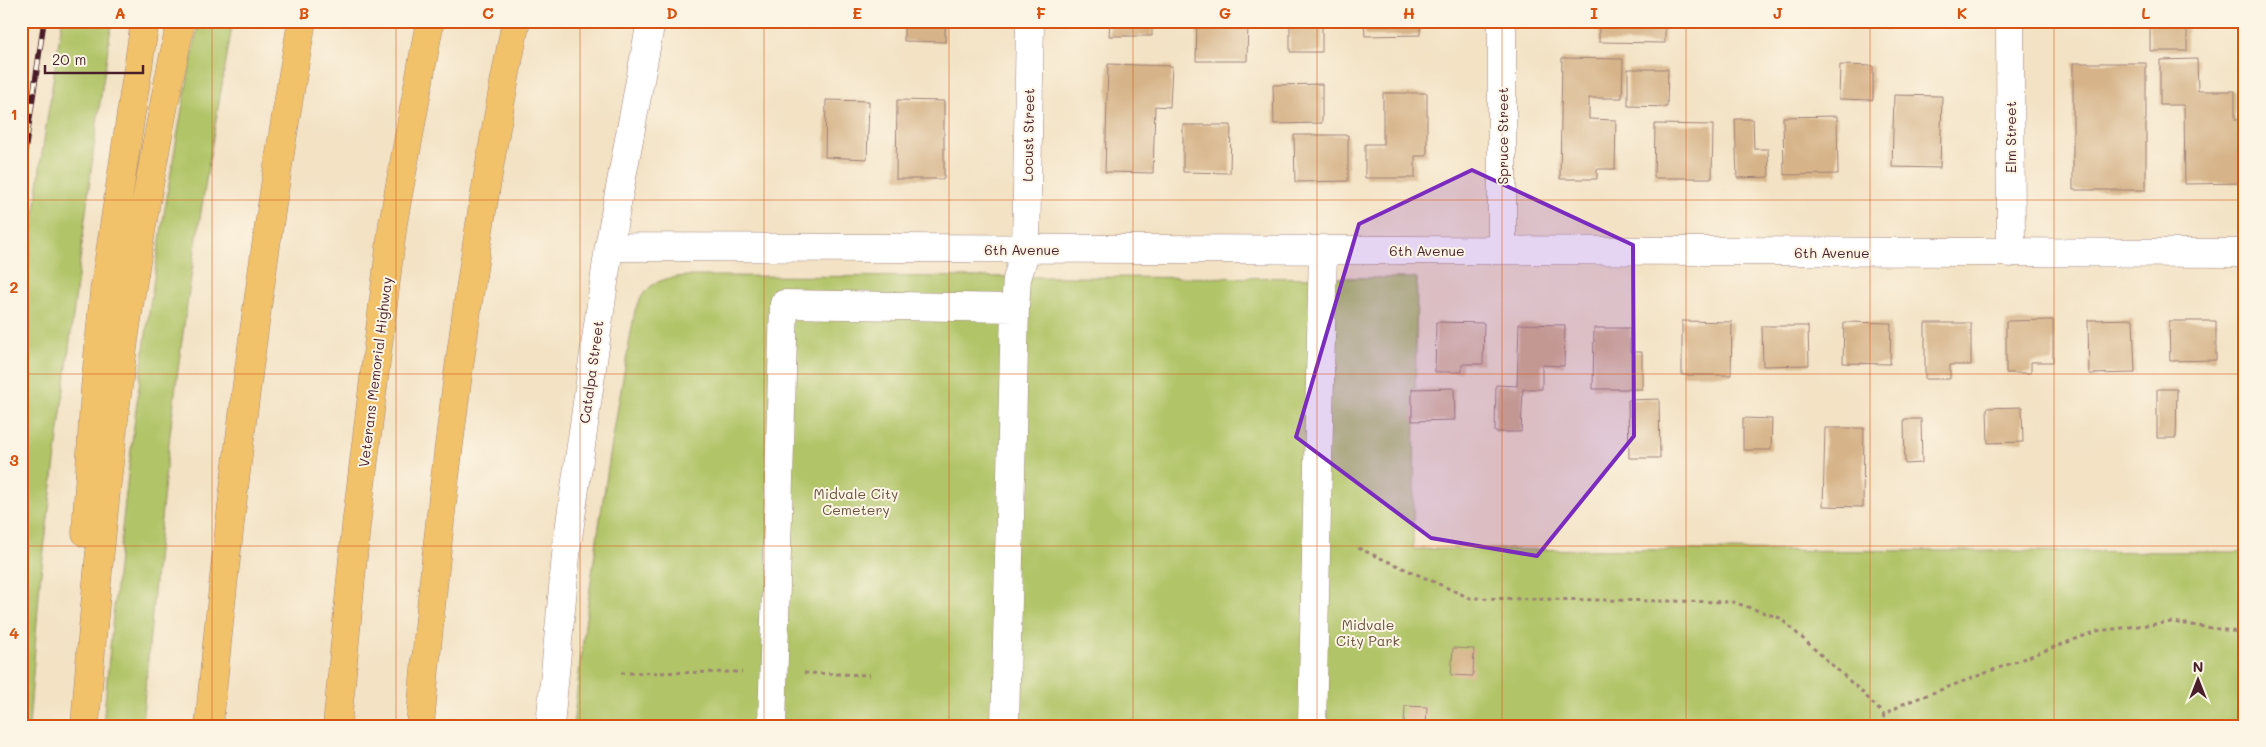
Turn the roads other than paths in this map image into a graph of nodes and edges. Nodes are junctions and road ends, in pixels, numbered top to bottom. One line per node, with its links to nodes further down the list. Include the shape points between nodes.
1 (145, 21): 17 (highway, via 104,292 95,388 84,573)
2 (181, 21): 17 (highway, via 153,162 125,334)
3 (302, 21): 18 (highway, via 242,410)
4 (430, 21): 19 (highway, Veterans Memorial Highway, via 393,223 356,526)
5 (516, 21): 20 (highway, via 477,245 450,434)
6 (651, 21): 10 (street, Catalpa Street)
7 (1030, 21): 11 (street, Locust Street)
8 (1502, 21): 13 (street, Spruce Street)
9 (2010, 21): 14 (street, Elm Street)
10 (609, 247): 11 (street, 6th Avenue); 21 (street, Catalpa Street, via 567,545)
11 (1026, 249): 12 (street, 6th Avenue); 16 (street, Locust Street, via 1017,279)
12 (1323, 249): 13 (street, 6th Avenue); 24 (street)
13 (1502, 250): 14 (street, 6th Avenue)
14 (2011, 253): 15 (street, 6th Avenue)
15 (2245, 253)
16 (1015, 308): 22 (street, via 784,304); 23 (street, Locust Street)
17 (84, 726)
18 (209, 726)
19 (337, 726)
20 (420, 726)
21 (550, 726)
22 (772, 726)
23 (1005, 726)
24 (1312, 726)

